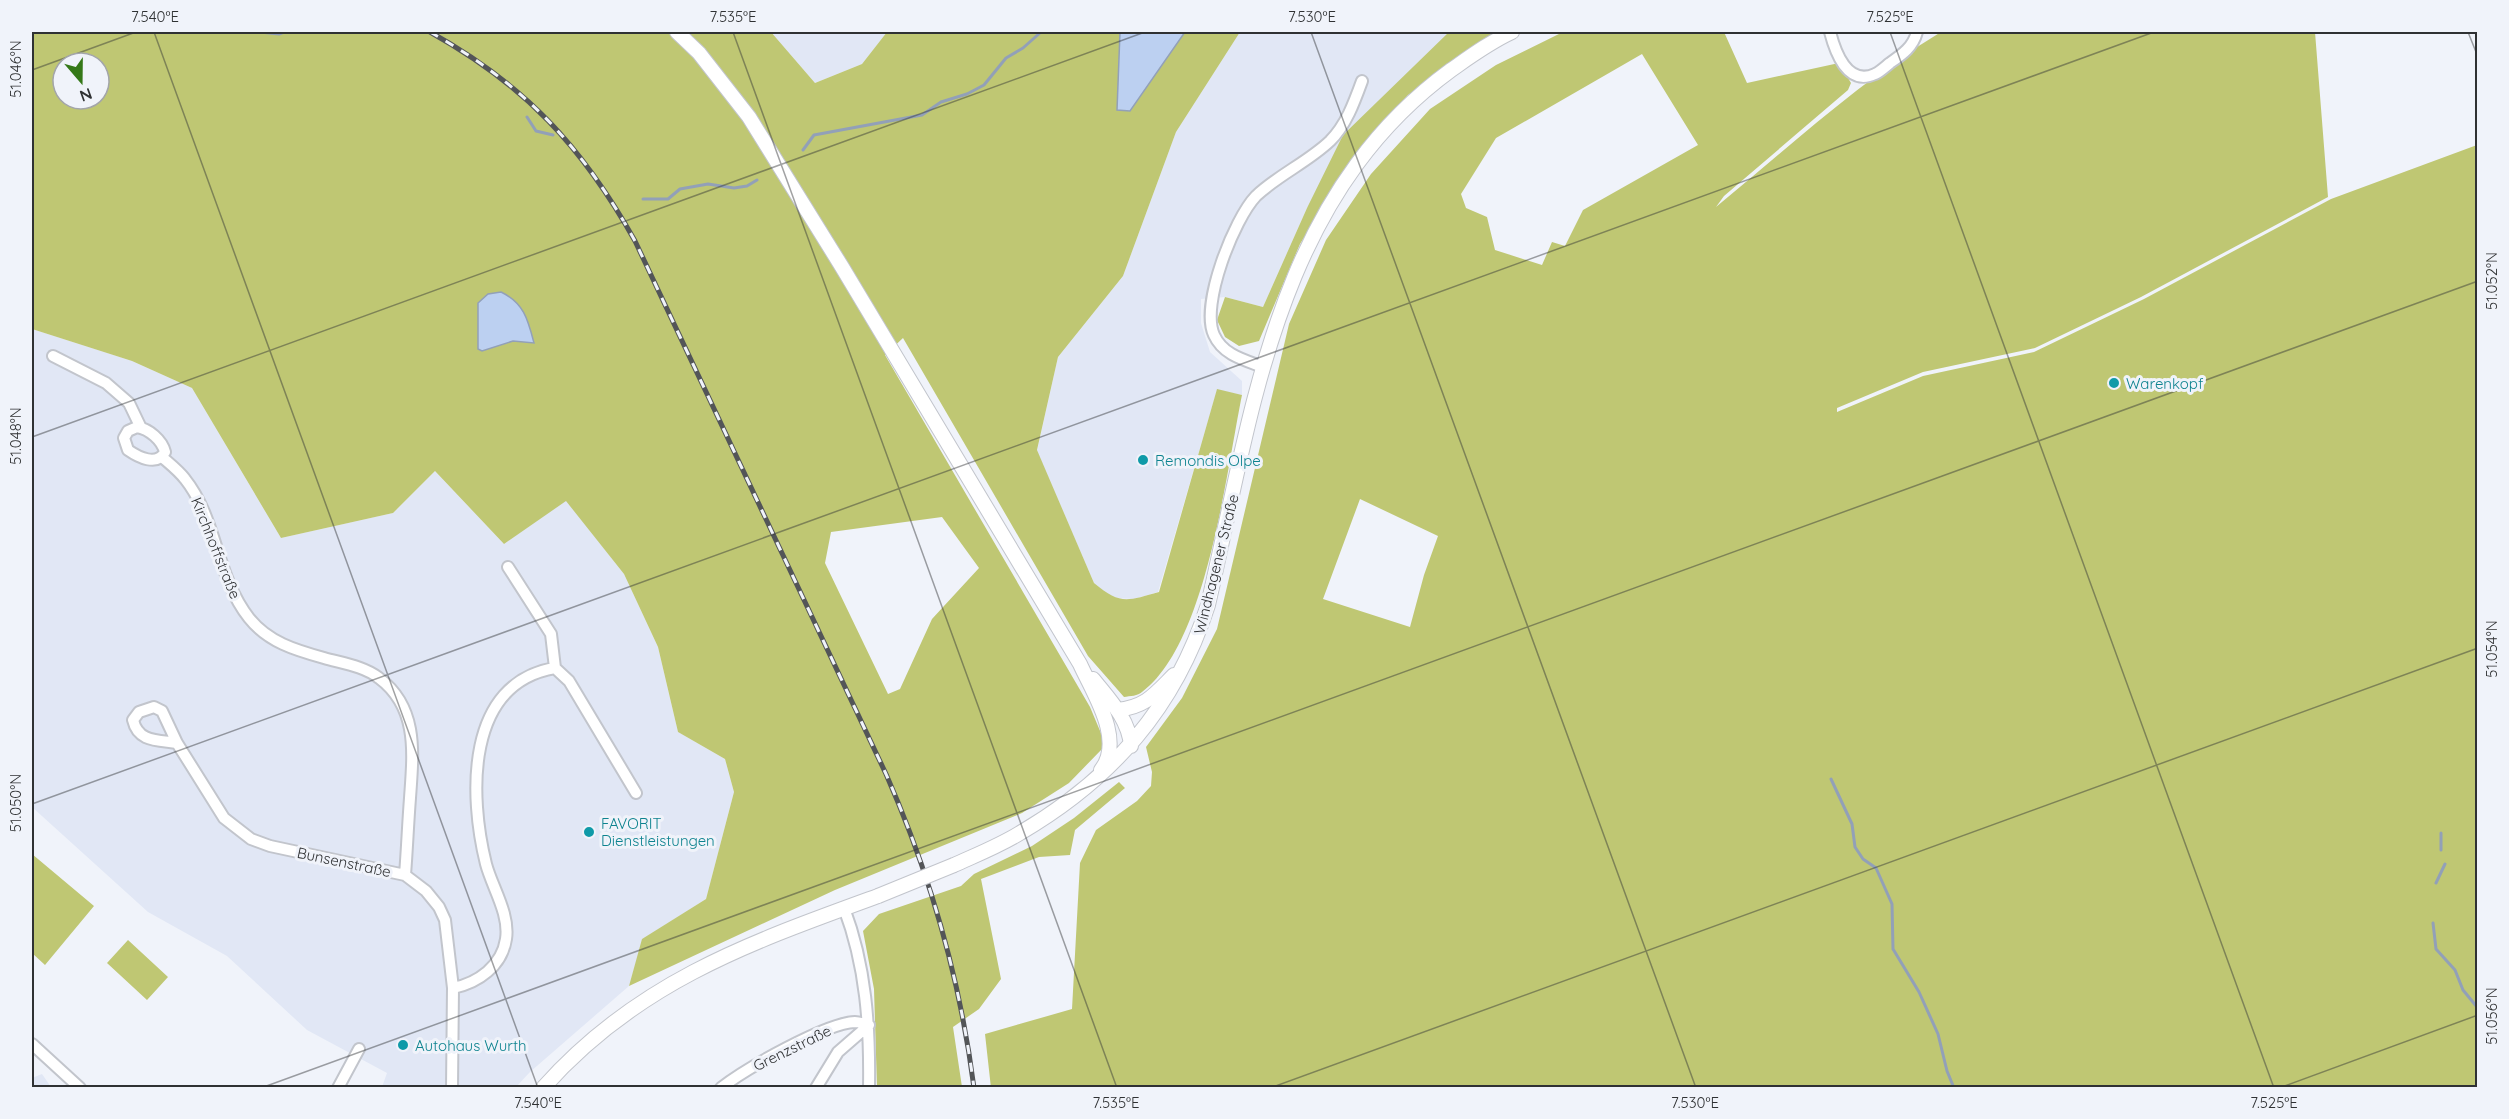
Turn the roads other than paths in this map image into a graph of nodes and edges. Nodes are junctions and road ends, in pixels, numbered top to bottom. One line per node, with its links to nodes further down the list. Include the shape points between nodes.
1 (677, 32): 11 (main road, via 699,53 749,117)
2 (1512, 32): 7 (main road, Windhagener Straße, via 1478,51 1422,92 1360,159 1311,237 1290,284)
3 (1830, 32): 4 (street, via 1835,52 1850,72 1862,76 1873,75 1908,51)
4 (1917, 32)
5 (1362, 81): 7 (street, via 1350,115 1330,141 1257,196 1237,222 1222,262 1210,311 1214,335 1232,355)
6 (53, 356): 8 (street, Kirchhoffstraße, via 106,383 129,403)
7 (1263, 367): 12 (main road, Windhagener Straße, via 1208,605)
8 (141, 428): 9 (street, Kirchhoffstraße, via 164,448); 9 (street, via 128,431 124,438 128,450 151,460)
9 (162, 457): 20 (street, Kirchhoffstraße, via 185,478 195,494 231,593 254,624 291,649 378,676 405,710 414,751)
10 (508, 567): 13 (street, via 551,634)
11 (1080, 664): 14 (main road); 15 (main road)
12 (1185, 666): 14 (main road, via 1147,701); 17 (main road, Windhagener Straße, via 1166,700)
13 (555, 668): 19 (street, via 569,681); 22 (street, via 538,671 508,692 480,743 475,792 479,827 486,864 506,924 506,940 500,957 480,979)
14 (1118, 710): 17 (main road)
15 (1106, 720): 17 (main road); 18 (main road, via 1109,756)
16 (177, 743): 20 (street, Bunsenstraße, via 224,818 251,839)
17 (1131, 746): 18 (main road, Windhagener Straße)
18 (1093, 781): 21 (main road, bridge, via 1018,835)
19 (636, 793)
20 (405, 875): 22 (street, Bunsenstraße, via 426,891 445,920)
21 (844, 908): 23 (street, via 862,975); 29 (main road, via 755,941 665,987 605,1028 562,1065)
22 (453, 988): 28 (street, Bunsenstraße)
23 (868, 1025): 30 (street, Grenzstraße, via 855,1022 821,1032 764,1060); 31 (street, via 838,1052); 32 (street)
24 (32, 1044): 26 (street)
25 (359, 1049): 27 (street)
26 (80, 1088)
27 (338, 1088)
28 (452, 1088)
29 (543, 1088)
30 (721, 1088)
31 (816, 1088)
32 (869, 1088)

